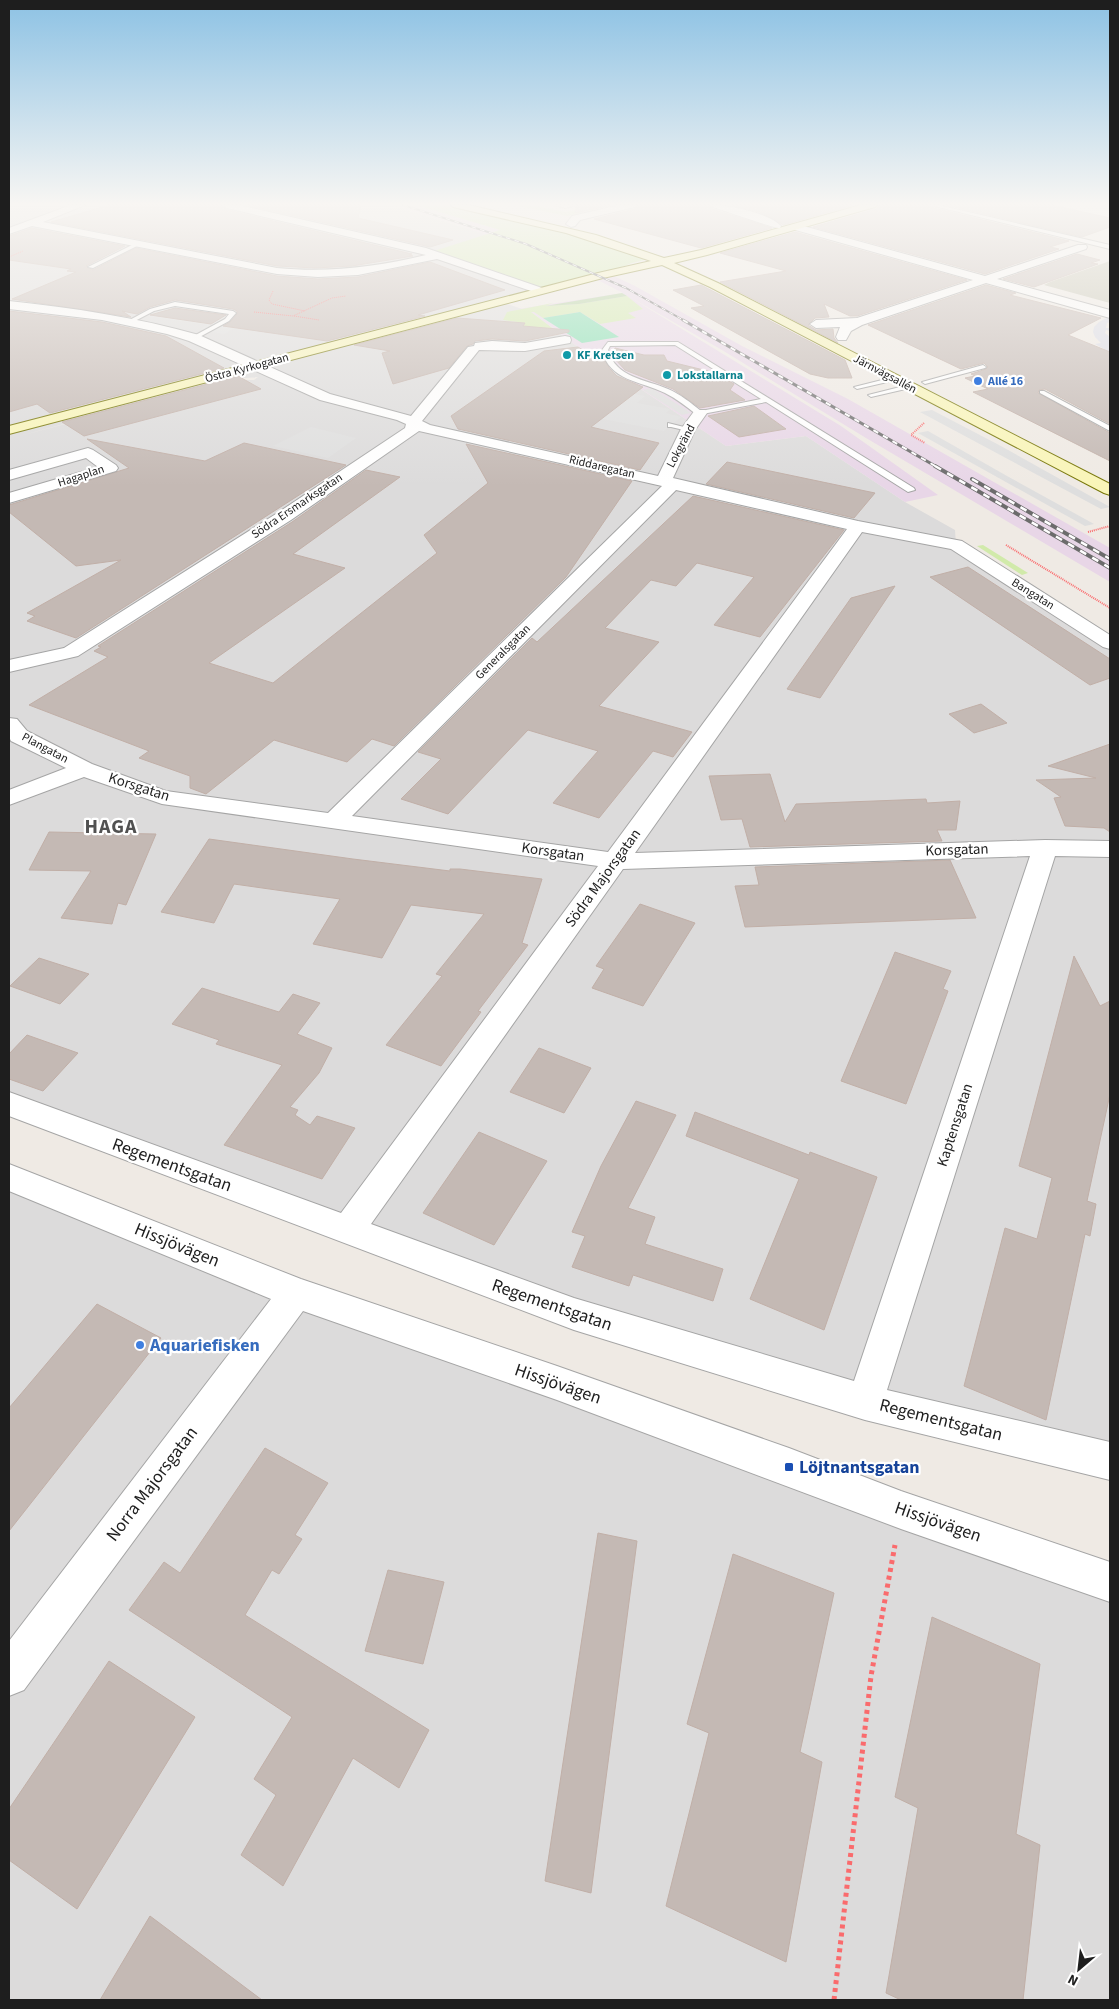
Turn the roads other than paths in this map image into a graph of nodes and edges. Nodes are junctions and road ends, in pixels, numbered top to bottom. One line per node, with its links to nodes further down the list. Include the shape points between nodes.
1 (512, 299): 16 (main road, Östra Kyrkogatan)
2 (740, 299): 18 (main road, Järnvägsallén)
3 (929, 299): 11 (street)
4 (1054, 299): 8 (street)
5 (779, 304): 12 (main road, Järnvägsallén)
6 (9, 305): 7 (street, Riddaregatan)
7 (32, 307): 9 (street); 10 (street, Riddaregatan)
8 (1110, 314)
9 (9, 317)
10 (129, 322): 13 (street, Riddaregatan); 13 (lane, via 152,310 175,304 233,313 227,320)
11 (858, 322): 12 (street); 14 (street, via 845,329)
12 (816, 324): 14 (main road, Järnvägsallén)
13 (194, 338): 16 (street, Riddaregatan)
14 (842, 338): 19 (main road, Järnvägsallén)
15 (565, 340): 26 (street, Södra Ersmarksgatan, via 525,347 492,345 477,348)
16 (256, 366): 26 (street, Riddaregatan, via 325,397); 28 (main road, Östra Kyrkogatan)
17 (983, 367): 19 (lane)
18 (894, 379): 20 (lane); 21 (main road, Järnvägsallén)
19 (925, 382): 32 (main road, Järnvägsallén)
20 (857, 387)
21 (908, 387): 23 (lane); 35 (main road, Järnvägsallén)
22 (1042, 392): 30 (lane)
23 (870, 395)
24 (766, 400): 25 (lane); 25 (lane, via 676,343 608,344 606,356 616,370 642,384 666,390); 34 (lane)
25 (700, 413): 29 (street, Lokgränd)
26 (414, 422): 33 (street, Riddaregatan, via 424,428); 40 (street, Södra Ersmarksgatan, via 412,430 332,484 71,652)
27 (671, 425): 29 (lane)
28 (10, 428)
29 (688, 429): 33 (street, Lokgränd)
30 (1110, 429)
31 (9, 475): 36 (street, Hagaplan, via 88,453 110,468)
32 (1110, 476)
33 (669, 482): 37 (street, Riddaregatan); 44 (street, Generalsgatan)
34 (911, 490)
35 (1110, 490)
36 (9, 498)
37 (858, 526): 38 (street, Riddaregatan); 47 (street, Södra Majorsgatan)
38 (956, 545): 39 (street, Bangatan)
39 (1110, 643)
40 (9, 666)
41 (9, 724): 42 (street, Plangatan, via 19,736)
42 (84, 769): 43 (street); 44 (street, Korsgatan, via 162,797)
43 (9, 798)
44 (333, 822): 47 (street, Korsgatan)
45 (1045, 848): 46 (street, Korsgatan); 47 (street, Korsgatan); 52 (street, Kaptensgatan)
46 (1110, 849)
47 (615, 861): 50 (street, Södra Majorsgatan)
48 (9, 1104): 50 (street, Regementsgatan)
49 (9, 1177): 51 (street, Hissjövägen)
50 (348, 1230): 52 (street, Regementsgatan, via 574,1314)
51 (296, 1293): 54 (street, Hissjövägen, via 557,1383 901,1510); 55 (street, Norra Majorsgatan)
52 (866, 1402): 53 (street, Regementsgatan)
53 (1110, 1461)
54 (1110, 1582)
55 (9, 1675)

